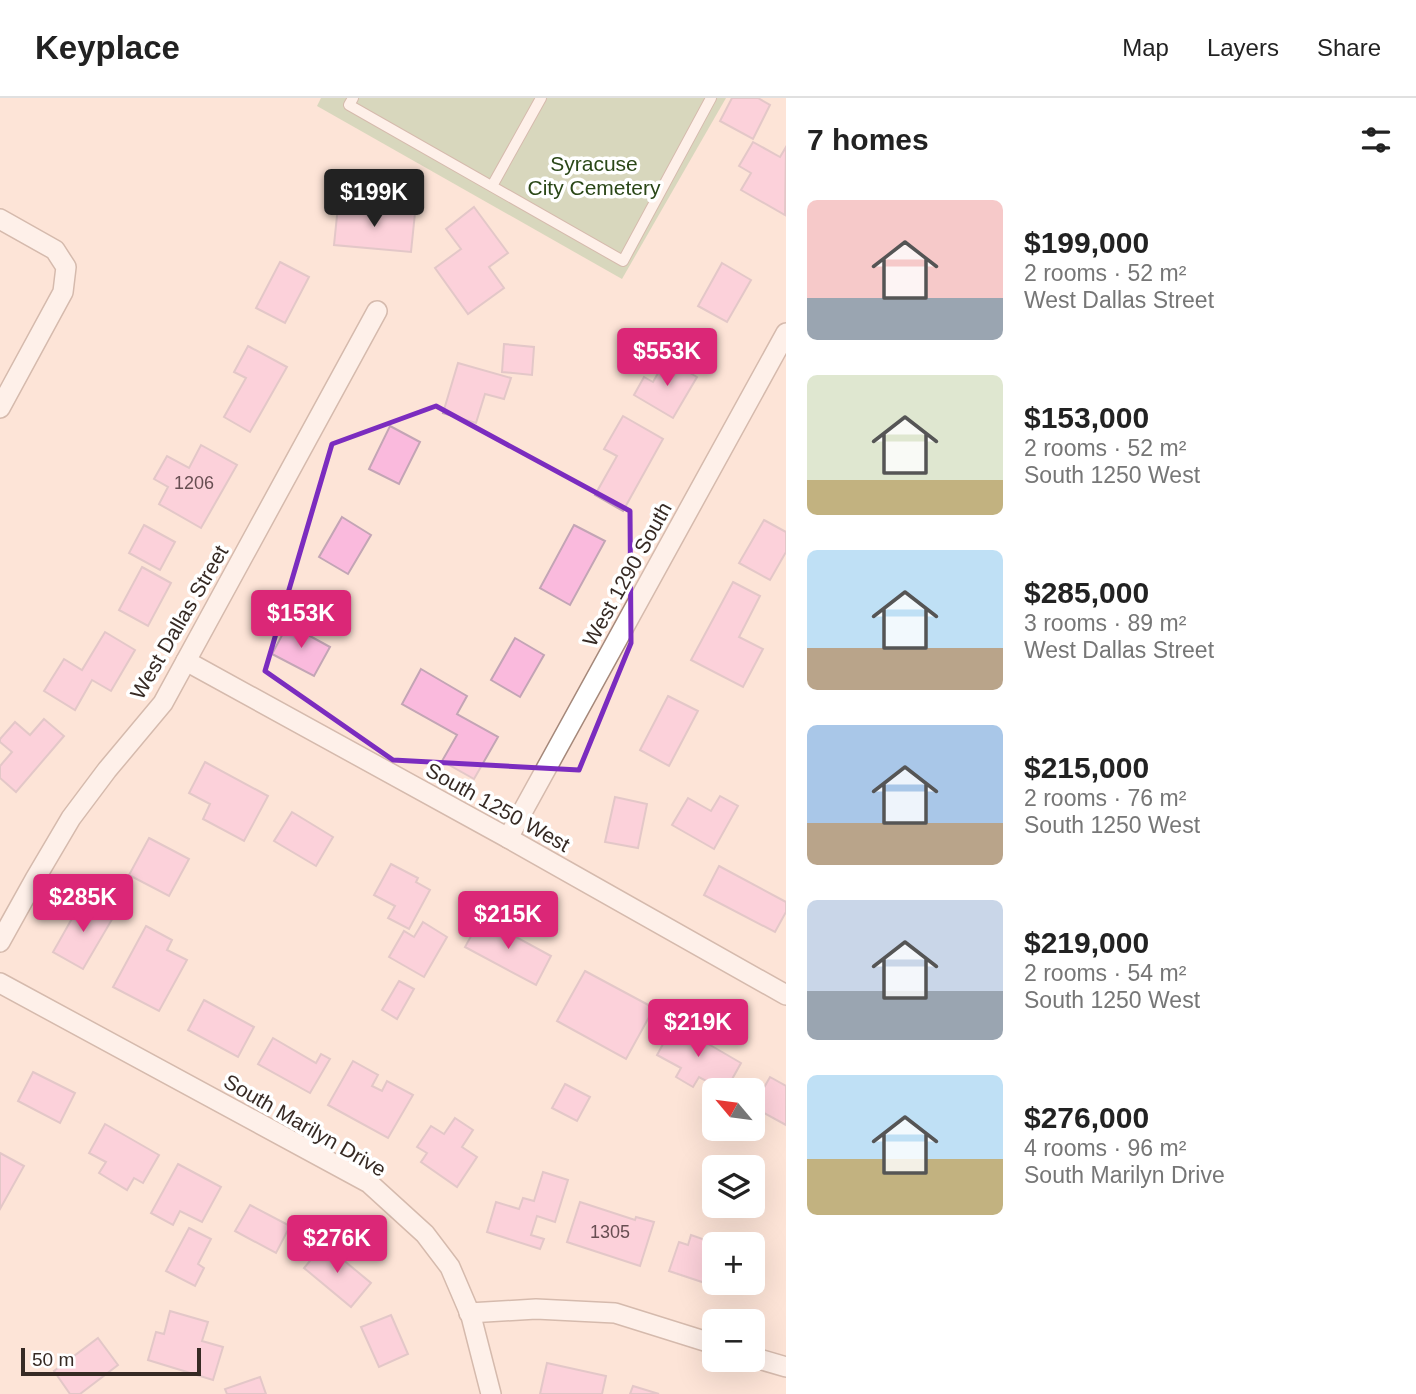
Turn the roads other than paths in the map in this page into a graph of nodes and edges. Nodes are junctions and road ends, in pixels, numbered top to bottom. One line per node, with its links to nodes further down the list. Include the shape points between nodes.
1 (353, 98): 4 (lane, via 349,105)
2 (541, 98): 4 (lane)
3 (711, 98): 4 (lane, via 623,261)
4 (492, 186)
5 (0, 219): 8 (street, via 55,250 66,267 62,292)
6 (377, 311): 9 (street, West Dallas Street)
7 (786, 333): 10 (street, West 1290 South)
8 (0, 408)
9 (186, 661): 10 (street, South 1250 West); 11 (street, West Dallas Street, via 163,703 71,818)
10 (508, 838): 13 (street, South 1250 West)
11 (0, 942)
12 (0, 983): 14 (street, South Marilyn Drive, via 369,1183 425,1234 450,1267)
13 (786, 995)
14 (469, 1313): 15 (street, via 536,1309 615,1313); 18 (street, South Marilyn Drive)
15 (702, 1340)
16 (765, 1361): 17 (street)
17 (786, 1367)
18 (491, 1394)

